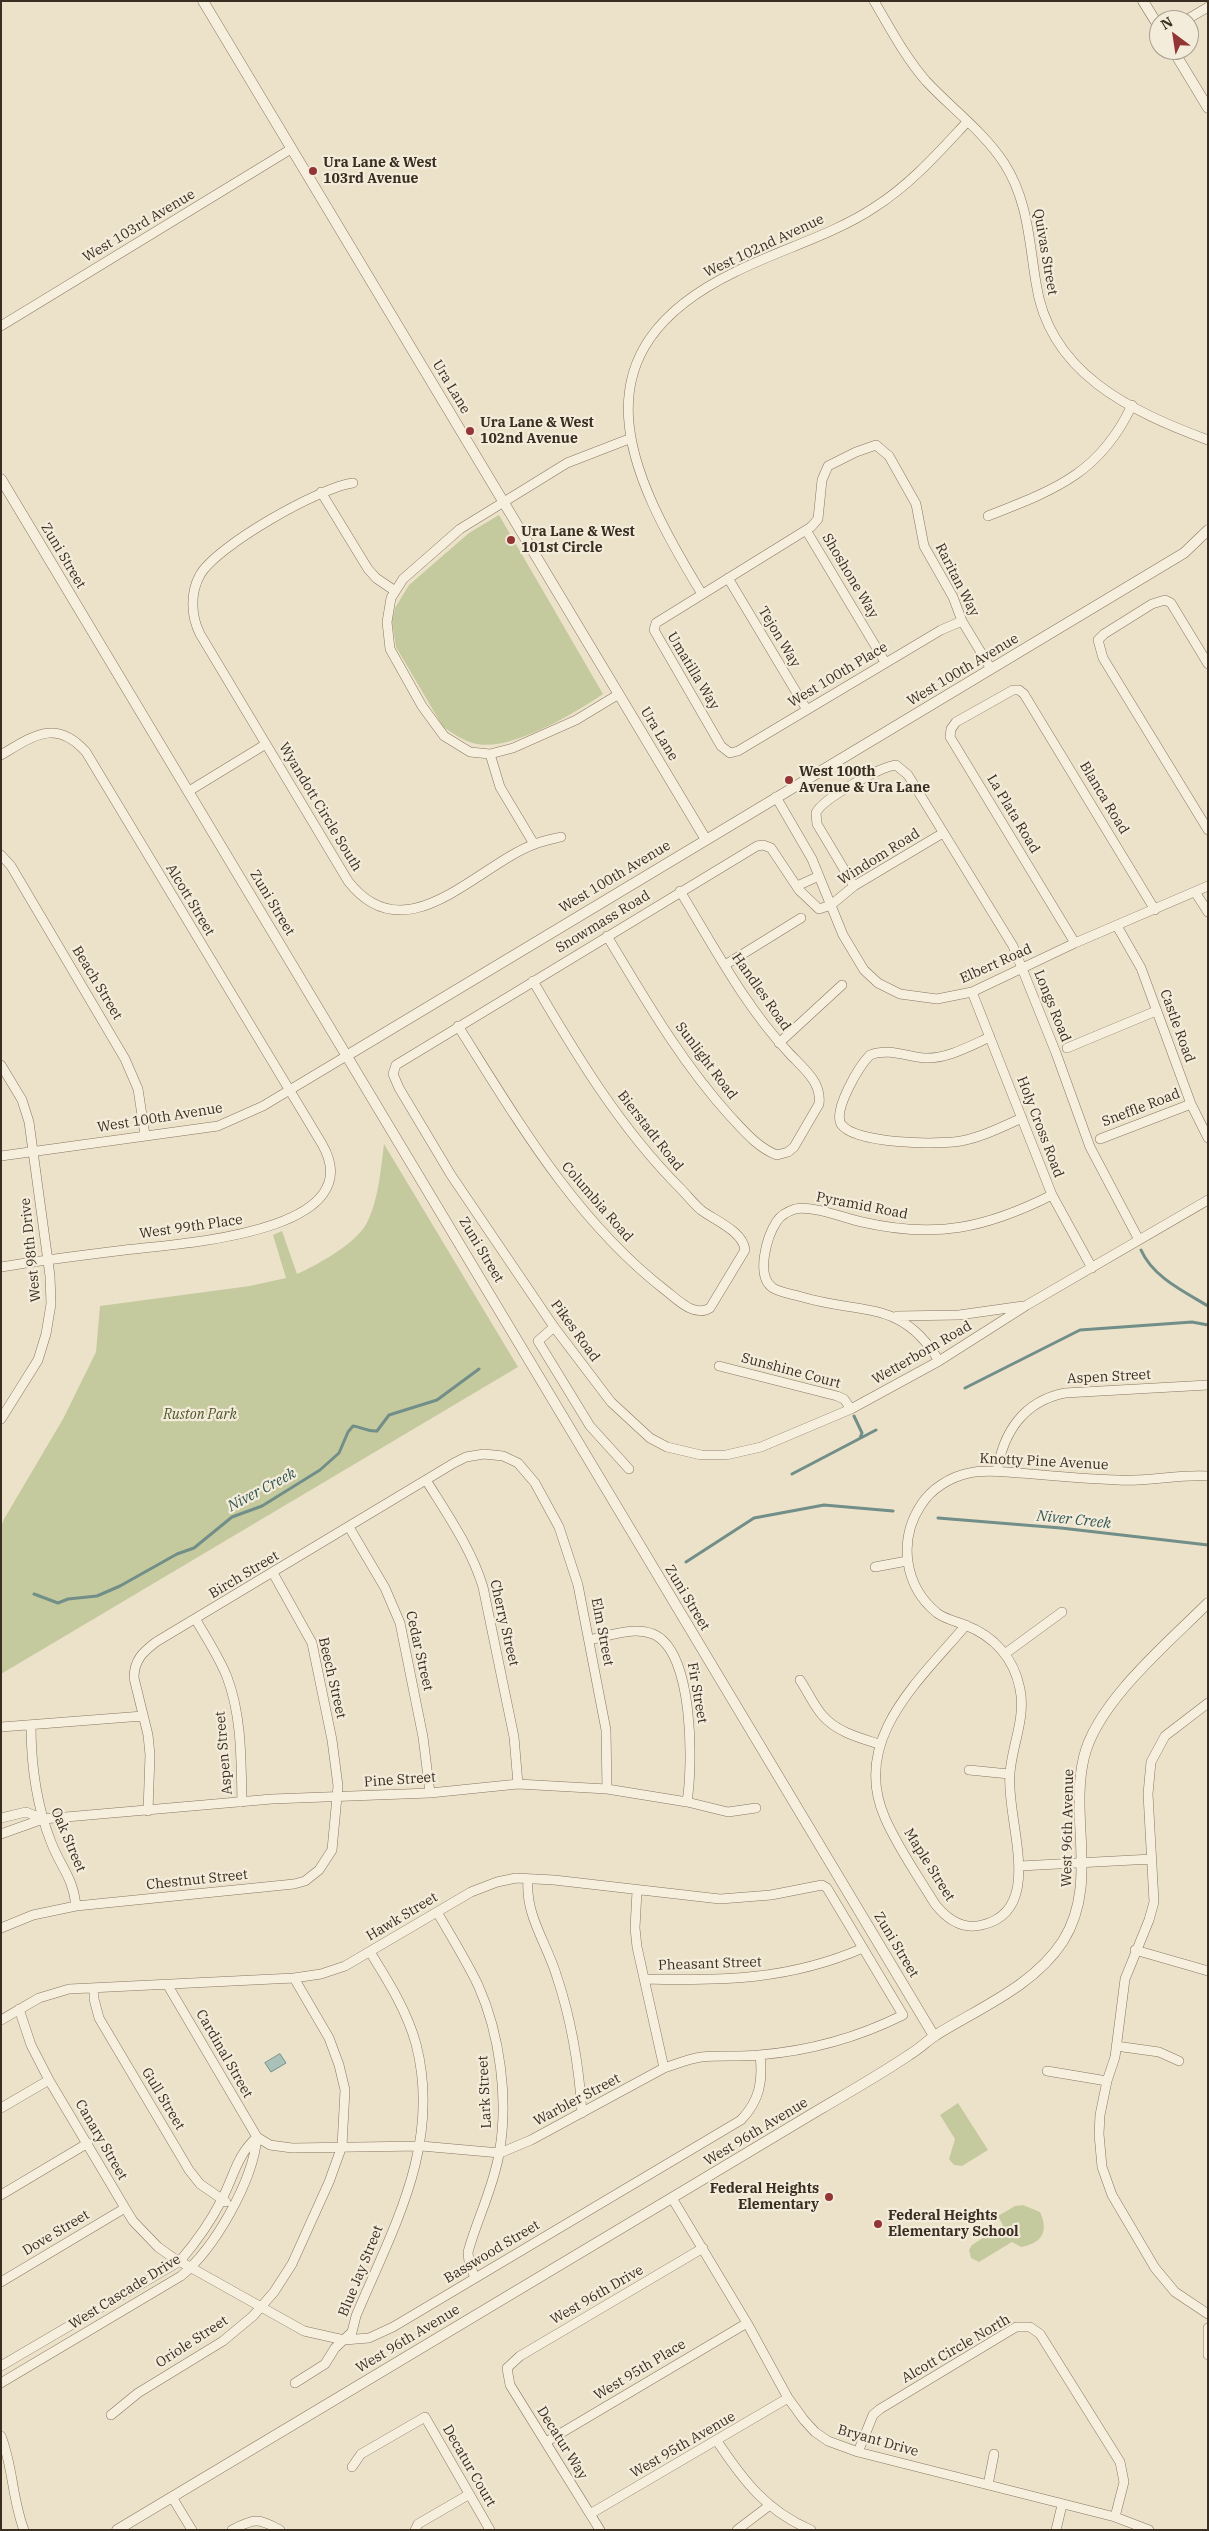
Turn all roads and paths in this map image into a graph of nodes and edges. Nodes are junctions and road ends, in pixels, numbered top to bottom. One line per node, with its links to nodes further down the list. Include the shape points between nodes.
1 (203, 1): 6 (street, Ura Lane)
2 (874, 1): 5 (street, Quivas Street, via 911,63)
3 (1179, 60): 4 (street)
4 (1208, 108)
5 (967, 122): 8 (street, Quivas Street, via 995,151 1012,178 1031,236 1039,301 1055,340 1086,376); 9 (street, West 102nd Avenue, via 904,186 875,207 723,278 691,296 672,312 651,336 633,372 627,402)
6 (291, 149): 7 (street, West 103rd Avenue); 14 (street, Ura Lane)
7 (1, 326)
8 (1132, 405): 10 (street, Quivas Street); 15 (street, via 1110,443 1082,472 1054,488)
9 (629, 439): 14 (street, via 567,463); 20 (street, West 102nd Avenue, via 658,516)
10 (1208, 440)
11 (1, 479): 32 (street, Zuni Street)
12 (353, 483): 13 (street, Wyandott Circle South)
13 (321, 492): 19 (street, via 368,569); 28 (street, Wyandott Circle South, via 224,550 205,568 195,591 196,626)
14 (504, 501): 19 (street, via 460,529); 25 (street, Ura Lane)
15 (988, 516)
16 (806, 530): 18 (street, Umatilla Way); 21 (street, Raritan Way, via 818,519 822,480 828,466 871,446 880,447 889,456 916,504 922,542 953,597); 22 (street, Shoshone Way)
17 (1208, 530): 24 (street, West 100th Avenue, via 1184,553)
18 (728, 578): 20 (street, Umatilla Way); 27 (street, Tejon Way)
19 (394, 591): 30 (street, via 386,622 388,640 422,706 437,729 453,743 470,752)
20 (702, 594): 29 (street, Umatilla Way, via 656,622 654,630)
21 (962, 621): 22 (street, West 100th Place); 24 (street, Raritan Way)
22 (885, 662): 27 (street, West 100th Place)
23 (1208, 664): 34 (street, via 1168,601 1152,604 1100,636 1098,646 1103,658)
24 (991, 670): 33 (street, West 100th Avenue)
25 (619, 694): 30 (street, via 545,736); 37 (street, Ura Lane)
26 (981, 708): 47 (street, Blanca Road, via 1016,689 1024,694); 52 (street, La Plata Road, via 956,722 950,736)
27 (807, 710): 29 (street, West 100th Place, via 738,751)
28 (266, 744): 32 (street); 38 (street, Wyandott Circle South, via 348,881 368,899 392,910 416,910 434,903)
29 (728, 753)
30 (490, 754): 38 (street, via 500,786)
31 (1, 755): 66 (street, Alcott Street, via 48,732 74,740 86,752)
32 (189, 791): 63 (street, Zuni Street)
33 (776, 797): 37 (street, West 100th Avenue); 40 (street, Elbert Road)
34 (1208, 830)
35 (943, 833): 42 (street, Windom Road); 42 (street, Longs Road, via 896,765 822,804 815,818); 54 (street, Longs Road, via 1013,946)
36 (561, 837): 38 (street, Wyandott Circle South)
37 (705, 838): 63 (street, West 100th Avenue)
38 (534, 844)
39 (1, 855): 70 (street, Beach Street, via 11,866 130,1067 138,1089)
40 (819, 876): 41 (street); 46 (street, Elbert Road)
41 (797, 886): 44 (street, Snowmass Road, via 771,848 762,845); 46 (street, Snowmass Road, via 819,909)
42 (854, 886): 46 (street, Windom Road)
43 (1208, 886): 45 (street, Elbert Road)
44 (680, 891): 51 (street, Snowmass Road); 53 (street, Handles Road)
45 (1195, 892): 47 (street, Elbert Road); 48 (street)
46 (830, 905): 57 (street, Elbert Road, via 864,970 878,983 900,994 921,998 953,997)
47 (1155, 910): 50 (street, Elbert Road)
48 (1208, 912)
49 (802, 918): 53 (street)
50 (1117, 926): 52 (street, Elbert Road); 58 (street, Castle Road, via 1140,968)
51 (607, 936): 55 (street, Snowmass Road); 69 (street, Sunlight Road, via 677,1050 702,1084 752,1138 768,1152 783,1155 794,1147)
52 (1075, 944): 54 (street, Elbert Road)
53 (725, 965): 61 (street, Handles Road, via 751,1007)
54 (1022, 969): 57 (street, Elbert Road); 78 (street, Longs Road, via 1090,1147)
55 (533, 980): 59 (street, Snowmass Road); 82 (street, Bierstadt Road, via 616,1112 659,1168 701,1209 742,1240 745,1250)
56 (842, 985): 61 (street)
57 (972, 992): 60 (street, Holy Cross Road)
58 (1156, 1011): 62 (street); 67 (street, Castle Road)
59 (458, 1026): 65 (street, Snowmass Road, via 400,1061); 82 (street, Columbia Road, via 562,1186 632,1263 681,1303 696,1311 706,1311 714,1305)
60 (990, 1037): 68 (street, Holy Cross Road); 68 (street, via 938,1057 874,1053 861,1064 839,1118 845,1128 887,1140 940,1144 981,1135)
61 (779, 1043): 69 (street, Handles Road, via 819,1089 819,1104)
62 (1067, 1048)
63 (348, 1055): 66 (street, West 100th Avenue); 144 (street, Zuni Street)
64 (1, 1065): 74 (street, West 98th Drive, via 26,1112)
65 (394, 1070): 85 (street, Pikes Road, via 398,1088 451,1175)
66 (288, 1091): 70 (street, West 100th Avenue, via 246,1115 218,1126); 73 (street, Alcott Street)
67 (1191, 1104): 71 (street, Castle Road); 72 (street, Sneffle Road)
68 (1022, 1118): 76 (street, Holy Cross Road)
69 (805, 1130)
70 (145, 1135): 74 (street, West 100th Avenue)
71 (1208, 1138)
72 (1100, 1139)
73 (322, 1144): 79 (street, West 99th Place, via 330,1169 327,1185 314,1204 284,1221 253,1232 218,1238)
74 (34, 1153): 75 (street, West 100th Avenue); 79 (street, West 98th Drive)
75 (1, 1156)
76 (1052, 1195): 81 (street, Holy Cross Road); 84 (street, Pyramid Road, via 992,1221 946,1229 908,1230 800,1208 786,1213 776,1222 763,1261 764,1275 772,1287 827,1303)
77 (1208, 1200): 78 (street, Wetterborn Road)
78 (1139, 1240): 81 (street, Wetterborn Road)
79 (48, 1259): 80 (street, West 99th Place); 90 (street, West 98th Drive, via 51,1304 43,1346 33,1370)
80 (1, 1267)
81 (1092, 1268): 83 (street, Wetterborn Road)
82 (727, 1282)
83 (1027, 1305): 84 (street, Wetterborn Road, via 959,1315); 86 (street, Wetterborn Road)
84 (894, 1316): 86 (street, Pyramid Road, via 918,1332)
85 (554, 1327): 91 (street, Pikes Road, via 616,1408 639,1430 667,1447 701,1455 726,1455 760,1447); 92 (street, via 538,1341 590,1426)
86 (939, 1361): 89 (street, Wetterborn Road)
87 (719, 1366): 89 (street, Sunshine Court, via 837,1396 844,1399)
88 (1208, 1385): 93 (street, Aspen Street, via 1065,1393 1045,1399 1014,1423 1002,1448)
89 (850, 1409): 91 (street, Wetterborn Road)
90 (1, 1419)
91 (827, 1419)
92 (630, 1469)
93 (997, 1472): 94 (street, Knotty Pine Avenue, via 1121,1480); 98 (street, Knotty Pine Avenue, via 977,1471 953,1478 929,1495 911,1522)
94 (1208, 1476)
95 (426, 1480): 96 (street, Birch Street, via 466,1457 495,1455 518,1463); 97 (street, Birch Street); 115 (street, Cherry Street, via 460,1535 483,1587 514,1737)
96 (538, 1488): 105 (street, Elm Street, via 568,1551)
97 (348, 1527): 100 (street, Birch Street); 117 (street, Cedar Street, via 385,1588 400,1623 423,1738)
98 (907, 1561): 99 (street); 104 (street, Knotty Pine Avenue, via 926,1601 944,1617)
99 (875, 1567)
100 (273, 1573): 103 (street, Birch Street); 118 (street, Beech Street, via 312,1643 332,1740)
101 (1208, 1603): 127 (street, West 96th Avenue, via 1112,1701 1090,1737 1081,1771)
102 (1062, 1612): 106 (street)
103 (196, 1620): 109 (street, Birch Street, via 156,1642 137,1659 134,1678); 119 (street, Aspen Street, via 222,1665 233,1698 240,1740)
104 (966, 1625): 106 (street, Knotty Pine Avenue, via 993,1641); 112 (street, via 895,1711)
105 (589, 1640): 116 (street, Elm Street, via 606,1730); 120 (street, Fir Street, via 630,1631 644,1632 662,1640 676,1658 691,1744)
106 (1006, 1654): 114 (street, Knotty Pine Avenue, via 1016,1671 1022,1698)
107 (800, 1680): 112 (street, via 832,1724 849,1734)
108 (1208, 1703): 126 (street, via 1165,1736 1151,1762 1148,1794)
109 (144, 1716): 110 (street); 122 (street, Birch Street, via 150,1754)
110 (31, 1725): 111 (street); 124 (street, Oak Street, via 34,1782)
111 (1, 1727)
112 (879, 1744): 128 (street, Maple Street, via 877,1786 884,1817 934,1904 944,1915 955,1923 972,1926 998,1919 1006,1913 1019,1888)
113 (969, 1770): 114 (street)
114 (1010, 1774): 128 (street, Knotty Pine Avenue, via 1011,1814)
115 (518, 1784): 116 (street, Pine Street); 117 (street, Pine Street)
116 (607, 1789): 120 (street, Pine Street)
117 (430, 1792): 118 (street, Pine Street)
118 (337, 1798): 119 (street, Pine Street); 131 (street, Chestnut Street, via 332,1850 319,1870 305,1881)
119 (242, 1802): 122 (street, Pine Street)
120 (687, 1802): 121 (street, Pine Street, via 728,1812)
121 (756, 1808)
122 (148, 1811): 124 (street, Pine Street)
123 (1, 1818): 124 (street, Pine Street, via 26,1812)
124 (43, 1819): 125 (street, Pine Street); 131 (street, Oak Street, via 54,1849 71,1879)
125 (1, 1834)
126 (1152, 1859): 127 (street); 135 (street, via 1155,1885 1152,1911)
127 (1083, 1864): 128 (street); 144 (street, West 96th Avenue, via 1079,1903 1071,1925 1048,1959 1019,1985)
128 (1020, 1866)
129 (528, 1879): 130 (street, Hawk Street); 132 (street, Hawk Street, via 482,1887); 153 (street, via 531,1914 551,1957 574,2034)
130 (637, 1891): 134 (street, Hawk Street, via 720,1899 771,1895 822,1885 827,1888); 139 (street, via 634,1928)
131 (76, 1906): 133 (street, Chestnut Street, via 33,1915)
132 (437, 1912): 136 (street, Hawk Street); 158 (street, Lark Street, via 478,1986 492,2030 501,2086)
133 (1, 1928)
134 (863, 1948): 139 (street, Pheasant Street, via 826,1963 771,1976 732,1980); 146 (street, Warbler Street, via 903,2015 847,2038)
135 (1135, 1950): 137 (street); 145 (street, via 1125,1979)
136 (370, 1952): 138 (street, Hawk Street, via 334,1971); 157 (street, Blue Jay Street, via 403,2009 416,2044 423,2095)
137 (1208, 1971)
138 (294, 1978): 140 (street, Hawk Street); 156 (street, via 329,2038 339,2065 344,2090)
139 (644, 1979): 148 (street)
140 (167, 1984): 141 (street, Hawk Street); 154 (street, Cardinal Street)
141 (94, 1989): 142 (street, Hawk Street, via 63,1990 38,1998); 161 (street, Gull Street, via 99,2018 189,2170 200,2184)
142 (19, 2009): 143 (street, Hawk Street); 150 (street, Canary Street, via 31,2045)
143 (1, 2020)
144 (934, 2036): 160 (street, West 96th Avenue, via 910,2055)
145 (1116, 2046): 147 (street, via 1159,2052); 151 (street)
146 (760, 2055): 148 (street, Warbler Street, via 702,2057); 166 (street, Basswood Street, via 762,2071 757,2098 741,2120)
147 (1179, 2061)
148 (664, 2068): 153 (street, Warbler Street)
149 (1047, 2071): 151 (street)
150 (49, 2080): 152 (street); 155 (street, Canary Street)
151 (1107, 2081): 171 (street, via 1100,2115 1100,2153 1112,2195 1162,2277 1176,2292)
152 (1, 2108)
153 (582, 2113): 158 (street, Warbler Street)
154 (257, 2137): 156 (street, Warbler Street, via 280,2147); 161 (street, West Cascade Drive, via 244,2150); 162 (street, West Cascade Drive, via 255,2154)
155 (88, 2143): 159 (street); 163 (street, Canary Street)
156 (342, 2146): 157 (street, Warbler Street); 169 (street, Oriole Street, via 299,2252 274,2292)
157 (421, 2146): 158 (street, Warbler Street); 174 (street, Blue Jay Street, via 407,2195 352,2332)
158 (500, 2153): 166 (street, Lark Street, via 468,2252)
159 (1, 2195)
160 (672, 2198): 164 (street, Bryant Drive); 192 (street, West 96th Avenue)
161 (222, 2200): 162 (street, Gull Street); 165 (street, West Cascade Drive)
162 (233, 2205): 165 (street, West Cascade Drive, via 212,2244)
163 (125, 2208): 165 (street, Canary Street, via 146,2236); 167 (street, Dove Street)
164 (703, 2248): 172 (street, Bryant Drive); 179 (street, West 96th Drive, via 520,2356)
165 (186, 2265): 168 (street, West Cascade Drive); 169 (street, Basswood Street); 170 (street, West Cascade Drive)
166 (475, 2278): 174 (street, Basswood Street, via 379,2335)
167 (1, 2282)
168 (113, 2300): 170 (street); 175 (street, West Cascade Drive)
169 (260, 2307): 174 (street, Basswood Street, via 304,2331); 183 (street, Oriole Street, via 223,2341 138,2393)
170 (120, 2312): 177 (street, West Cascade Drive)
171 (1208, 2314)
172 (747, 2323): 182 (street, Bryant Drive); 186 (street, West 95th Place)
173 (1208, 2328): 176 (street)
174 (344, 2340): 181 (street, Blue Jay Street, via 326,2364)
175 (35, 2346): 177 (street); 178 (street, West Cascade Drive)
176 (1208, 2355)
177 (43, 2358): 180 (street, West Cascade Drive)
178 (1, 2366)
179 (507, 2368): 186 (street, Decatur Way, via 510,2385)
180 (1, 2383)
181 (295, 2384)
182 (788, 2398): 185 (street, West 95th Avenue); 187 (street, Bryant Drive, via 815,2432 828,2441)
183 (111, 2415)
184 (1, 2436): 197 (street, via 8,2453 18,2515)
185 (717, 2441): 193 (street, via 744,2481); 195 (street, West 95th Avenue)
186 (546, 2442): 195 (street, Decatur Way)
187 (858, 2452): 190 (street, Bryant Drive); 196 (street, Alcott Circle North, via 873,2415 880,2409 1016,2327 1030,2327 1040,2334 1120,2462 1124,2482)
188 (994, 2454): 190 (street)
189 (352, 2467): 191 (street, Decatur Court, via 360,2454 425,2417)
190 (988, 2485): 194 (street, Bryant Drive)
191 (468, 2495): 202 (street, via 418,2524); 203 (street, Decatur Court)
192 (172, 2497): 198 (street, West 96th Avenue); 199 (street)
193 (770, 2505): 205 (street); 206 (street)
194 (1062, 2505): 196 (street, Bryant Drive); 207 (street)
195 (590, 2514): 204 (street, Decatur Way)
196 (1115, 2517): 208 (street, Bryant Drive)
197 (24, 2530)
198 (117, 2530)
199 (192, 2530)
200 (232, 2530): 201 (street, via 245,2523 263,2520)
201 (280, 2530)
202 (415, 2530)
203 (490, 2530)
204 (600, 2530)
205 (737, 2530)
206 (811, 2530)
207 (1056, 2530)
208 (1149, 2530)

